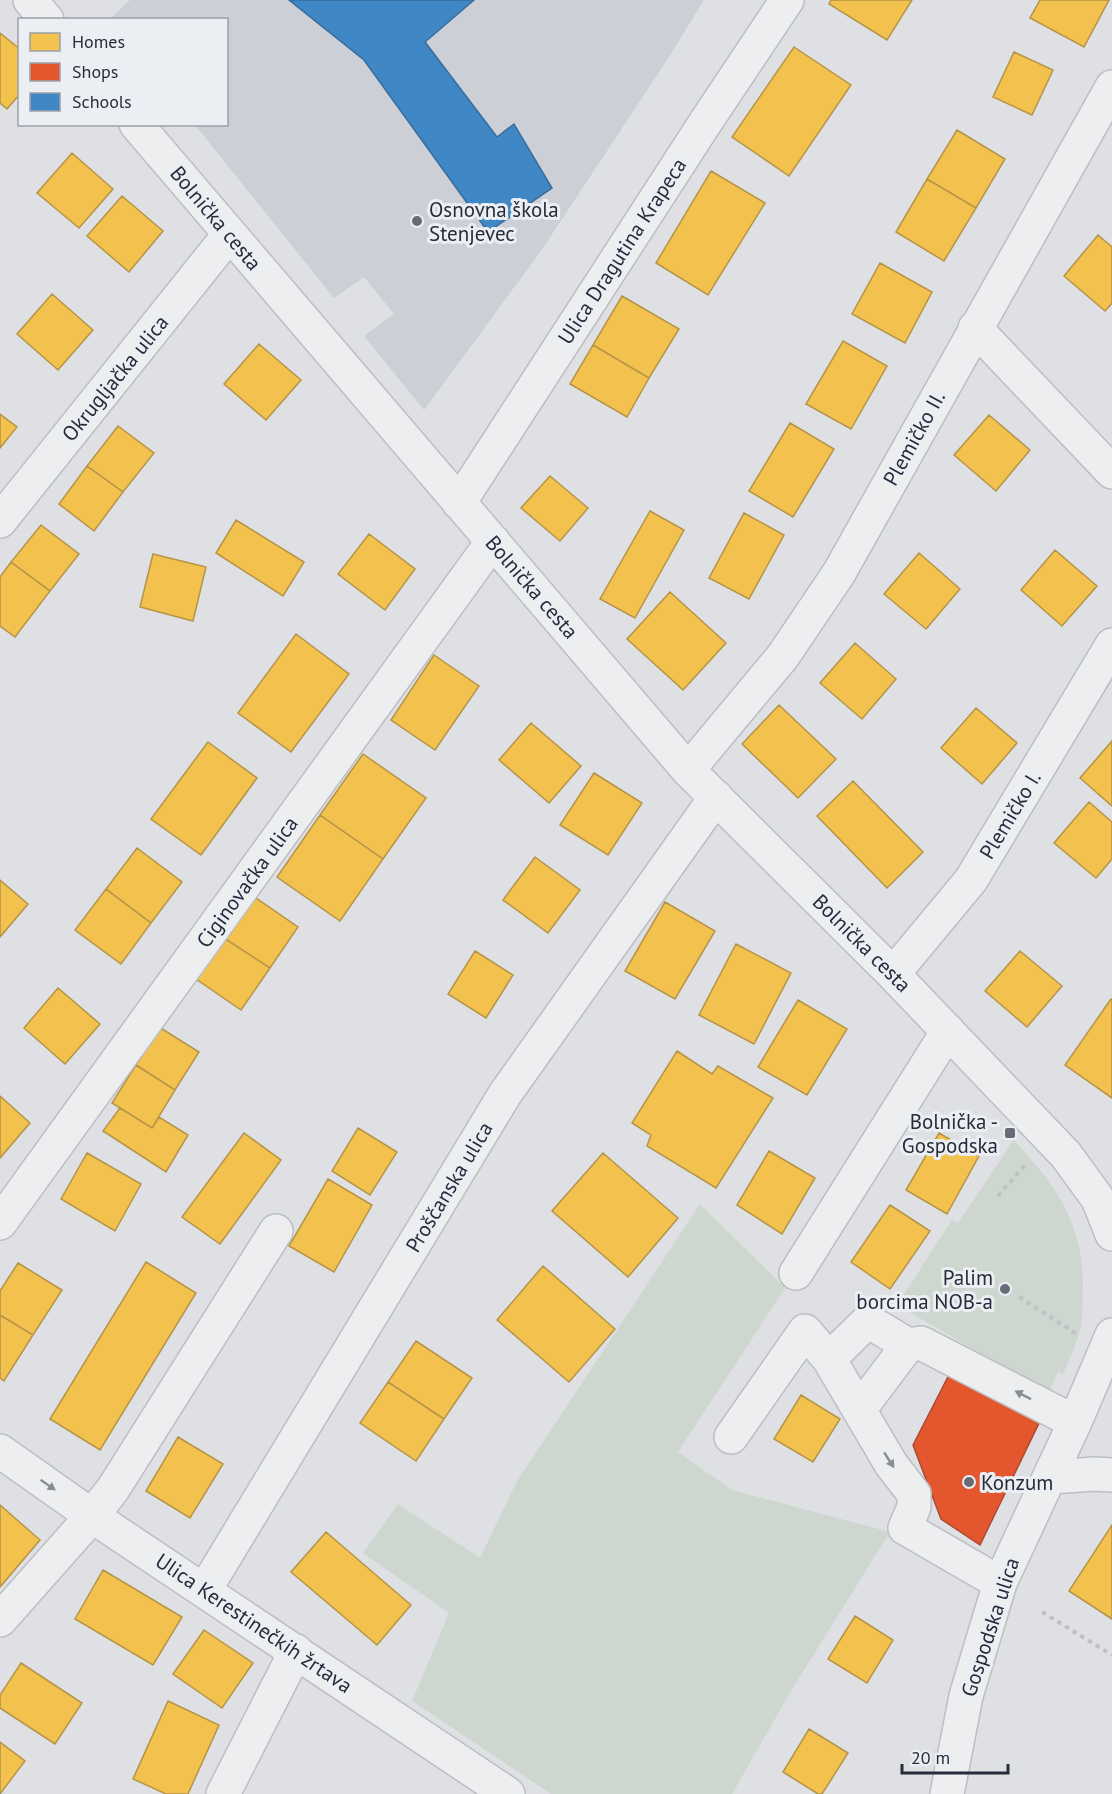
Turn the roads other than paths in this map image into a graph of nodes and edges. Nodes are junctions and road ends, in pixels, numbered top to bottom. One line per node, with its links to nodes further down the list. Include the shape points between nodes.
1 (30, 0): 3 (street)
2 (787, 0): 9 (street, Ulica Dragutina Krapeca)
3 (45, 18)
4 (1112, 87): 7 (street, Plemičko II.)
5 (138, 126): 6 (street, Bolnička cesta)
6 (229, 235): 9 (street, Bolnička cesta); 10 (street, Okrugljačka ulica)
7 (975, 328): 8 (street); 13 (street, Plemičko II., via 838,573 783,656)
8 (1112, 472)
9 (459, 503): 11 (street, Bolnička cesta)
10 (0, 521)
11 (493, 541): 13 (street, Bolnička cesta); 17 (street, Ciginovačka ulica)
12 (1112, 645): 15 (street, Plemičko I., via 971,880)
13 (688, 770): 14 (street, Bolnička cesta)
14 (716, 797): 15 (street, Bolnička cesta); 32 (street, Proščanska ulica, via 505,1094)
15 (893, 974): 16 (street, Bolnička cesta)
16 (948, 1031): 19 (street, Bolnička cesta, via 1066,1155 1098,1199); 20 (street)
17 (0, 1223)
18 (276, 1231): 30 (street)
19 (1112, 1234)
20 (796, 1273)
21 (1112, 1335): 25 (street, Gospodska ulica)
22 (908, 1345): 23 (street, via 868,1321); 24 (street); 25 (street, one-way to 22, via 921,1343)
23 (829, 1359): 24 (street); 26 (street, via 805,1331)
24 (859, 1410): 31 (street, one-way to 31, via 914,1494 914,1507 905,1528)
25 (1075, 1422): 29 (street, Gospodska ulica)
26 (730, 1437)
27 (0, 1451): 30 (street, Ulica Kerestinečkih žrtava, one-way to 30)
28 (1112, 1475): 29 (street)
29 (1050, 1477): 31 (street, Gospodska ulica)
30 (92, 1516): 32 (street, Ulica Kerestinečkih žrtava); 33 (street)
31 (1000, 1583): 37 (street, Gospodska ulica, via 966,1696)
32 (204, 1591): 34 (street, Ulica Kerestinečkih žrtava)
33 (0, 1620)
34 (296, 1651): 35 (street); 36 (street, Ulica Kerestinečkih žrtava)
35 (222, 1794)
36 (508, 1794)
37 (947, 1794)

